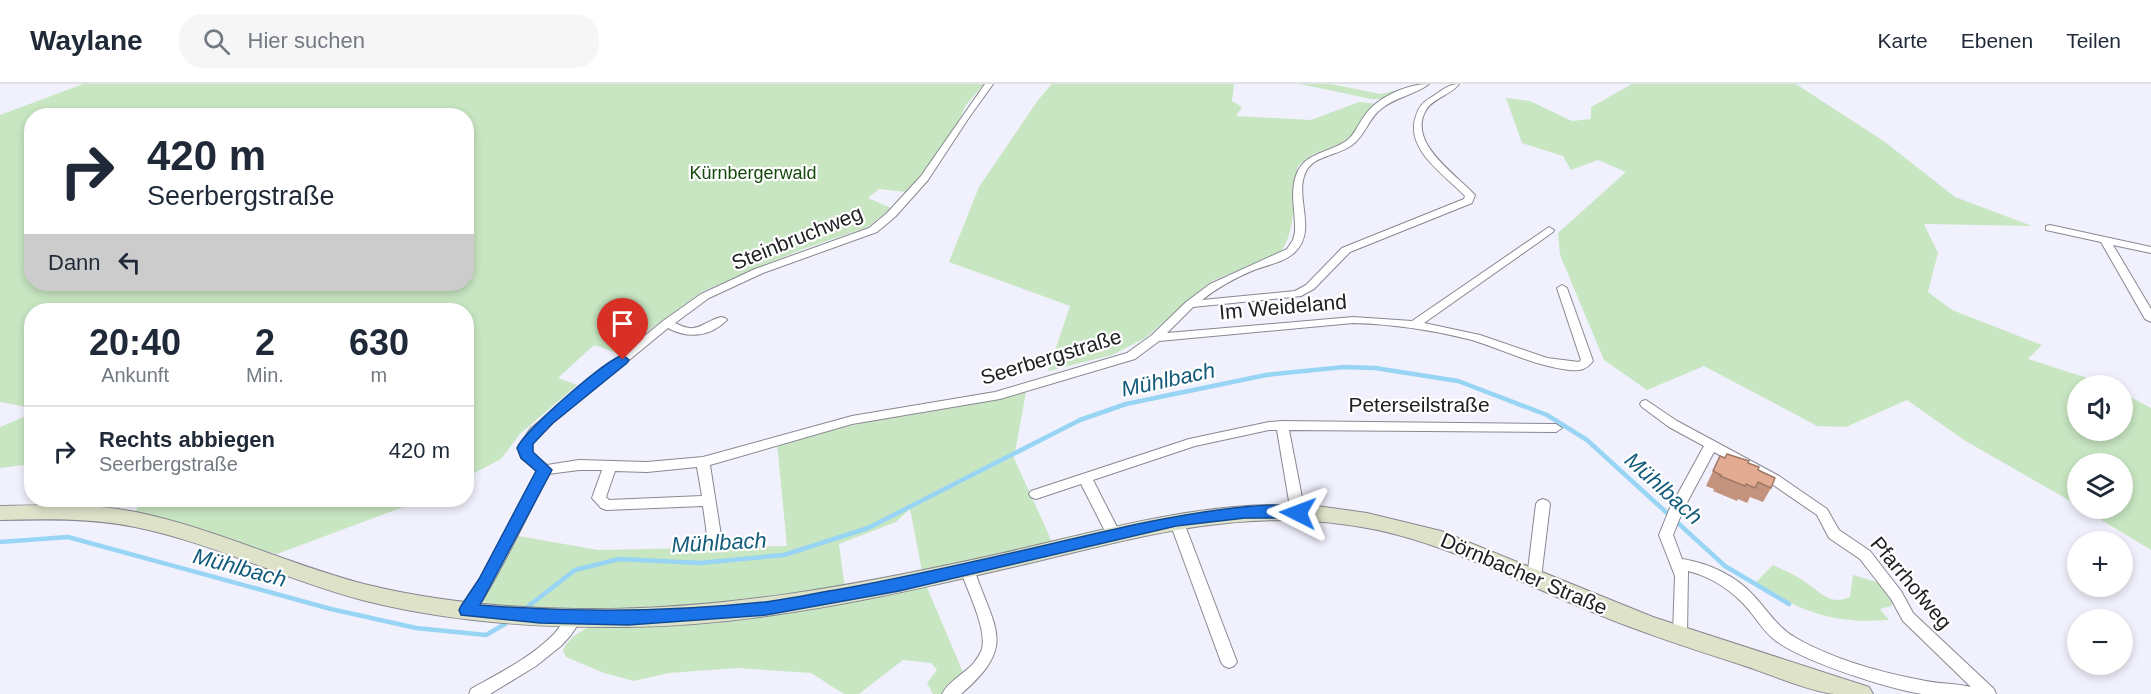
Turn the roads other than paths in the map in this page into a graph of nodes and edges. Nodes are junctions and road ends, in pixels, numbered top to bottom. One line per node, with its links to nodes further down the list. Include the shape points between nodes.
1 (989, 84): 12 (street, Steinbruchweg, via 925,178 873,230 732,283 705,296)
2 (1425, 84): 9 (street, Seerbergstraße, via 1386,102 1372,112 1361,132 1349,143 1305,165 1299,179 1300,230 1294,248 1225,280)
3 (1455, 84): 9 (street, via 1425,106 1419,130 1425,148 1470,195 1469,201 1346,250 1310,287 1297,294)
4 (2050, 228): 6 (street)
5 (1549, 230): 13 (street)
6 (2105, 240): 7 (street); 10 (street)
7 (2151, 250)
8 (1562, 288): 13 (street, Im Weideland, via 1587,361 1582,366 1564,366 1474,337)
9 (1190, 304): 14 (street, Seerbergstraße)
10 (2151, 319)
11 (721, 320): 12 (street, via 702,332 690,333)
12 (667, 323): 21 (street, Steinbruchweg, via 526,442 526,455)
13 (1415, 324): 14 (street, Im Weideland, via 1353,320)
14 (1156, 338): 19 (street, Seerbergstraße, via 1115,363 1006,393 955,405 852,420)
15 (1646, 404): 18 (street, Pfarrhofweg)
16 (1282, 425): 17 (street, Peterseilstraße); 22 (street, Peterseilstraße, via 1193,442); 27 (street)
17 (1556, 428)
18 (1711, 445): 31 (street, via 1669,524 1668,545); 42 (street, Pfarrhofweg, via 1774,479 1822,512 1834,534 1865,555 1908,617)
19 (703, 462): 20 (street, Seerbergstraße); 24 (street)
20 (610, 466): 21 (street, Seerbergstraße); 24 (street, via 599,498 606,505)
21 (544, 470): 34 (street)
22 (1085, 478): 23 (street, Peterseilstraße); 29 (street)
23 (1036, 494)
24 (709, 501): 30 (street)
25 (1543, 504): 33 (street)
26 (0, 513): 34 (street, Dörnbacher Straße, via 131,519 167,527 356,590)
27 (1298, 513): 28 (street, Dörnbacher Straße, via 1245,512); 33 (street, Dörnbacher Straße, via 1371,522 1423,534 1469,549)
28 (1176, 520): 29 (street, Dörnbacher Straße); 37 (street)
29 (1114, 535): 32 (street, Dörnbacher Straße)
30 (715, 542)
31 (1678, 564): 36 (street, via 1683,590); 41 (street, via 1726,582 1745,596 1781,636 1806,648 1885,678)
32 (967, 569): 35 (street, Dörnbacher Straße, via 845,596 766,608 678,616); 39 (street, via 992,647 983,666)
33 (1534, 578): 36 (street, Dörnbacher Straße, via 1592,604)
34 (467, 610): 35 (street, Dörnbacher Straße)
35 (575, 618): 38 (street, via 549,648)
36 (1680, 634): 40 (street, Dörnbacher Straße)
37 (1229, 663)
38 (477, 694)
39 (951, 694)
40 (1861, 694)
41 (1972, 694)
42 (1988, 694)

